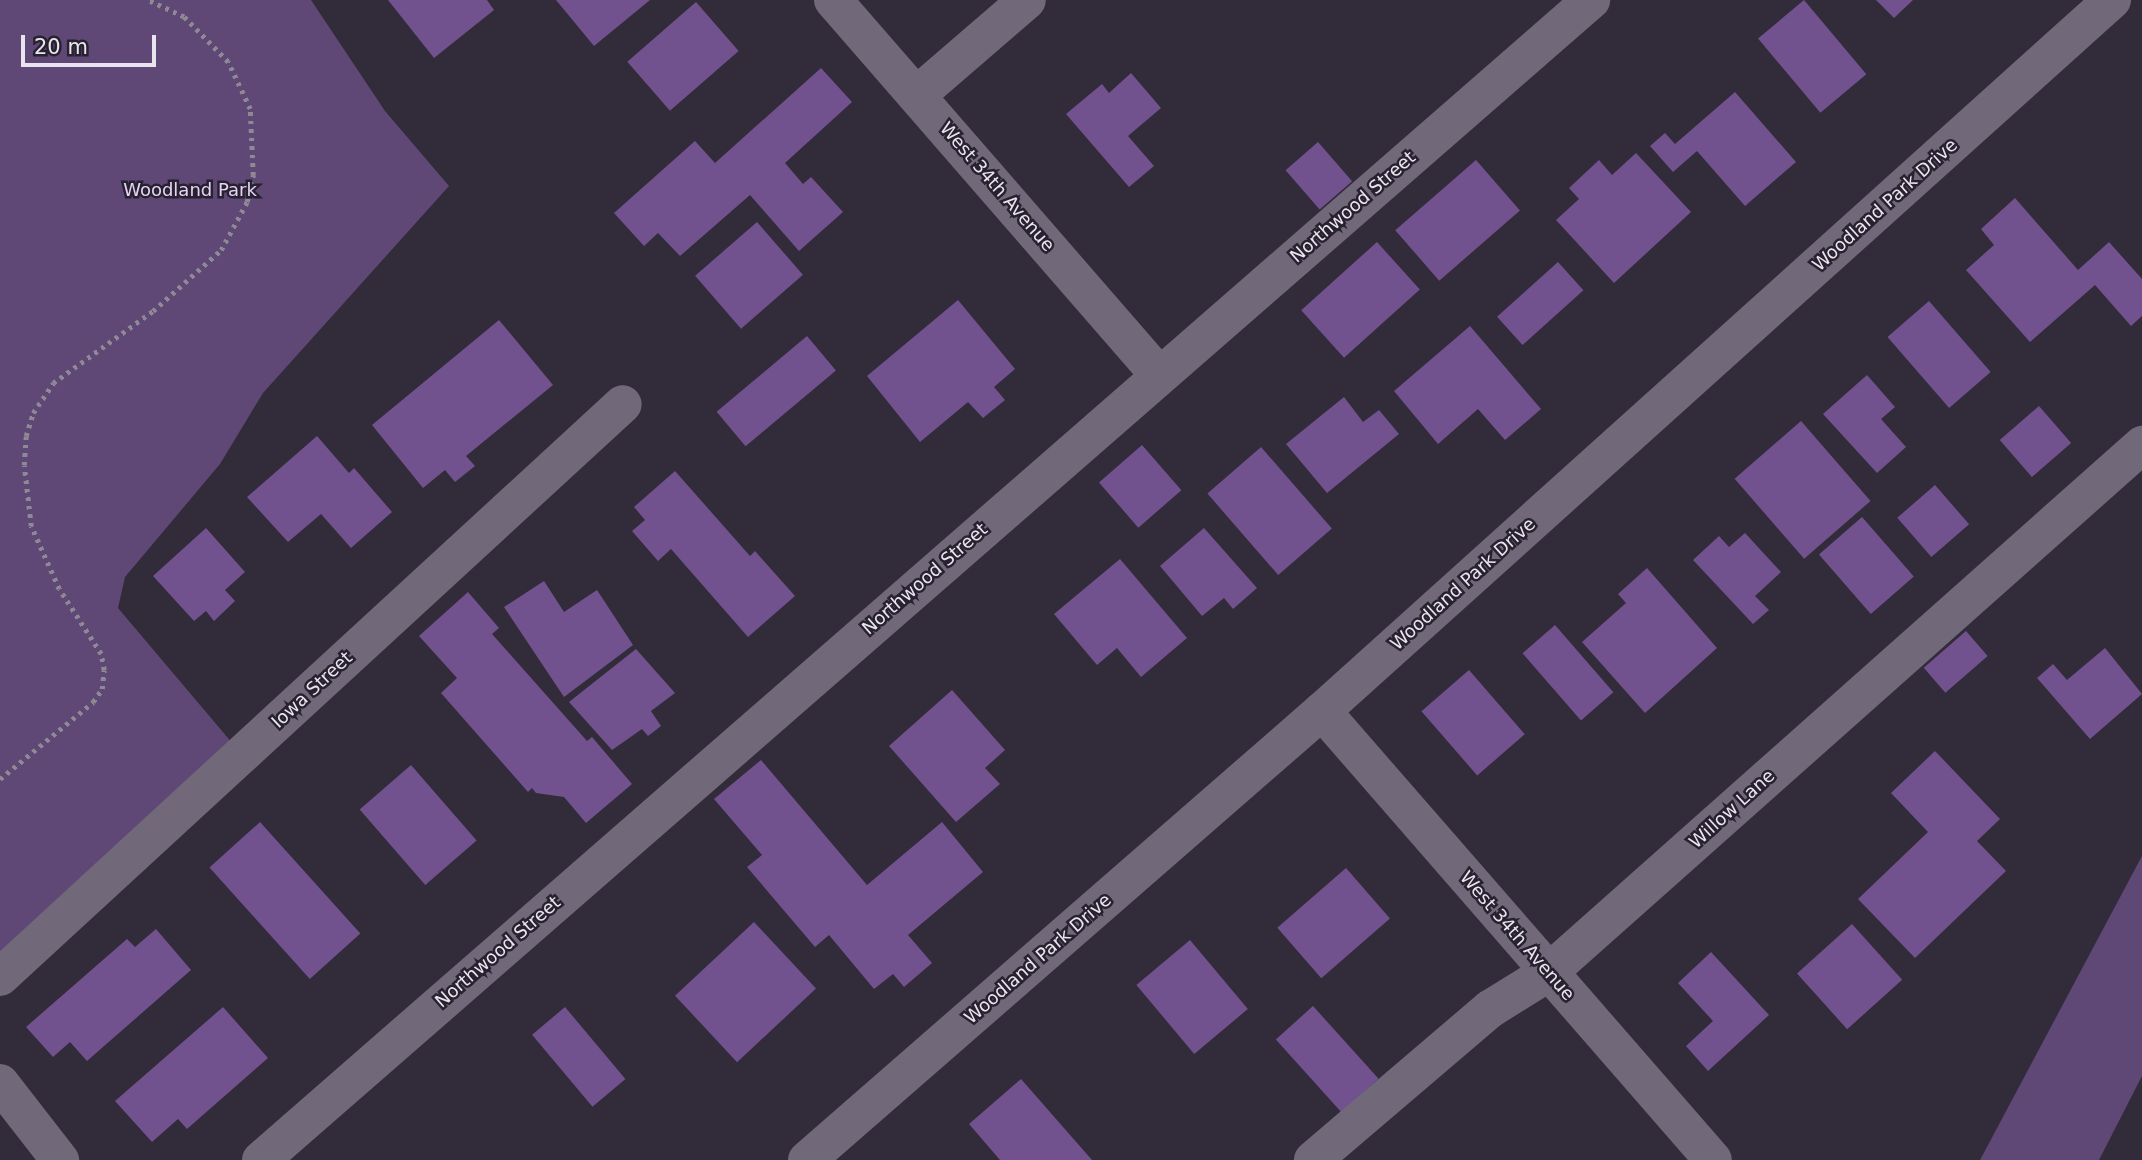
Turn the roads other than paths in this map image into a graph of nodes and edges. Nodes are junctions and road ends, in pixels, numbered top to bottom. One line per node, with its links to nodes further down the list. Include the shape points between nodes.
1 (833, 0): 5 (street, West 34th Avenue)
2 (1027, 0): 5 (street)
3 (1591, 0): 6 (street, Northwood Street)
4 (2112, 0): 9 (street, Woodland Park Drive)
5 (917, 95): 6 (street, West 34th Avenue)
6 (1159, 375): 14 (street, Northwood Street)
7 (623, 404): 11 (street, Iowa Street)
8 (2142, 445): 10 (street, Willow Lane)
9 (1322, 711): 10 (street, West 34th Avenue); 15 (street, Woodland Park Drive)
10 (1548, 972): 16 (street, Willow Lane, via 1490,1009); 17 (street, West 34th Avenue)
11 (0, 977)
12 (0, 1083): 13 (street)
13 (60, 1160)
14 (261, 1160)
15 (807, 1160)
16 (1313, 1160)
17 (1713, 1160)

